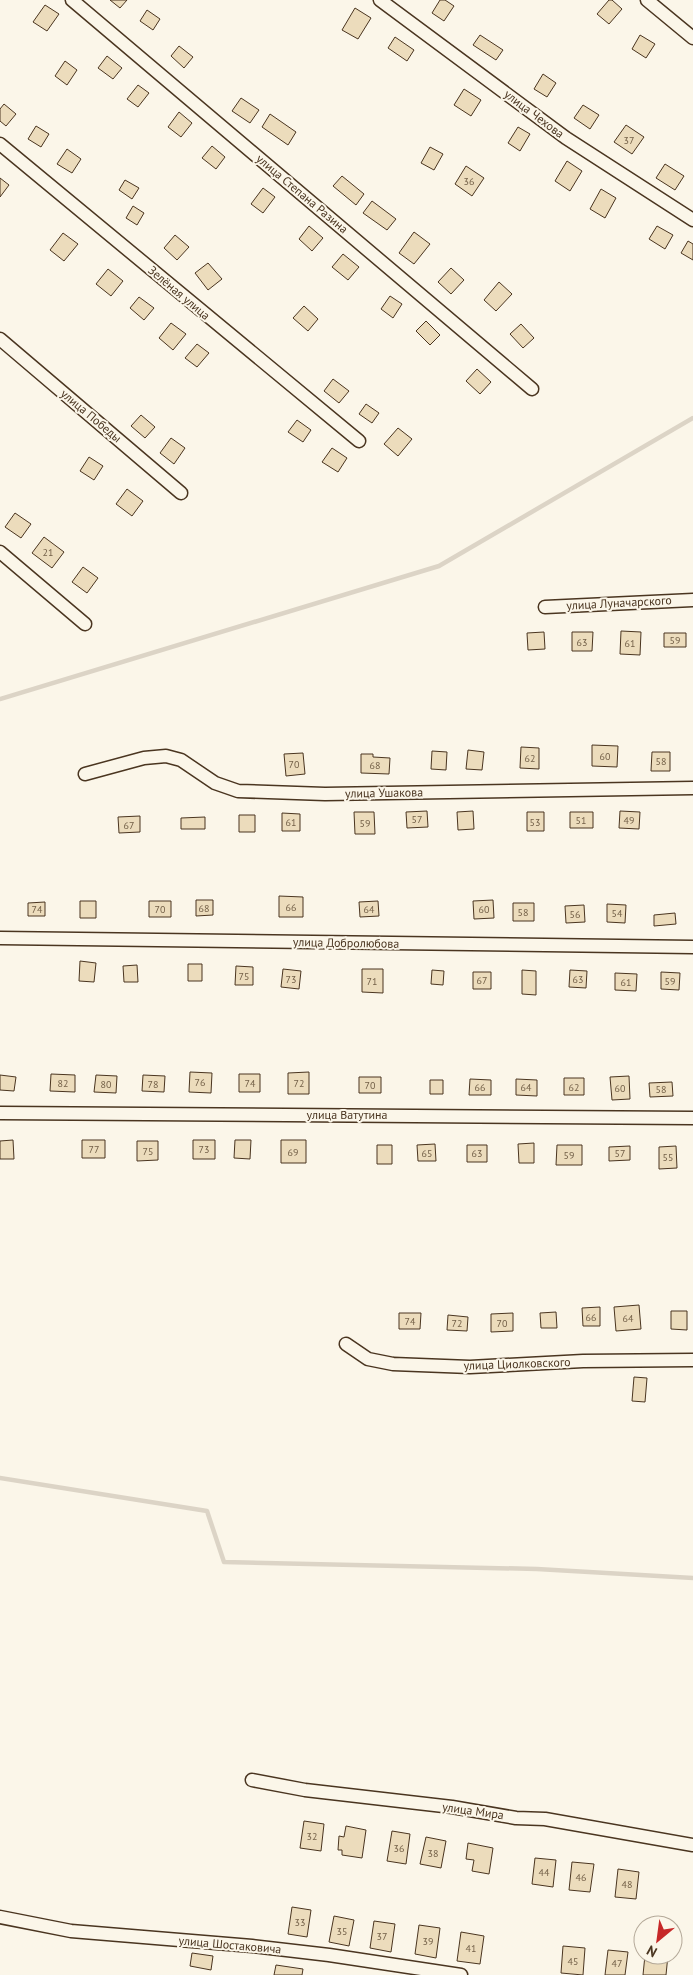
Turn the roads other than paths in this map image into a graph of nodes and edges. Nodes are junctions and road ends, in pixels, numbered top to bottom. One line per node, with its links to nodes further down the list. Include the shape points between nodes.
1 (72, 0): 8 (street, улица Степана Разина)
2 (380, 0): 6 (street, улица Чехова, via 566,138)
3 (647, 0): 4 (street)
4 (693, 38)
5 (0, 144): 9 (street, Зелёная улица)
6 (693, 220)
7 (0, 339): 10 (street, улица Победы)
8 (532, 389)
9 (359, 441)
10 (181, 493)
11 (0, 552): 14 (street)
12 (693, 600): 13 (street, улица Луначарского)
13 (545, 607)
14 (85, 624)
15 (85, 774): 16 (street, улица Ушакова, via 144,758 166,756 181,760 215,783 238,791 325,794)
16 (693, 788)
17 (0, 938): 18 (street, улица Добролюбова)
18 (693, 947)
19 (0, 1113): 20 (street, улица Ватутина)
20 (693, 1118)
21 (346, 1344): 22 (street, улица Циолковского, via 368,1359 412,1365 470,1367)
22 (693, 1360)
23 (252, 1780): 24 (street, улица Мира, via 305,1790 545,1819)
24 (693, 1845)
25 (0, 1917): 26 (street, улица Шостаковича, via 71,1931 319,1954)
26 (461, 1975)

